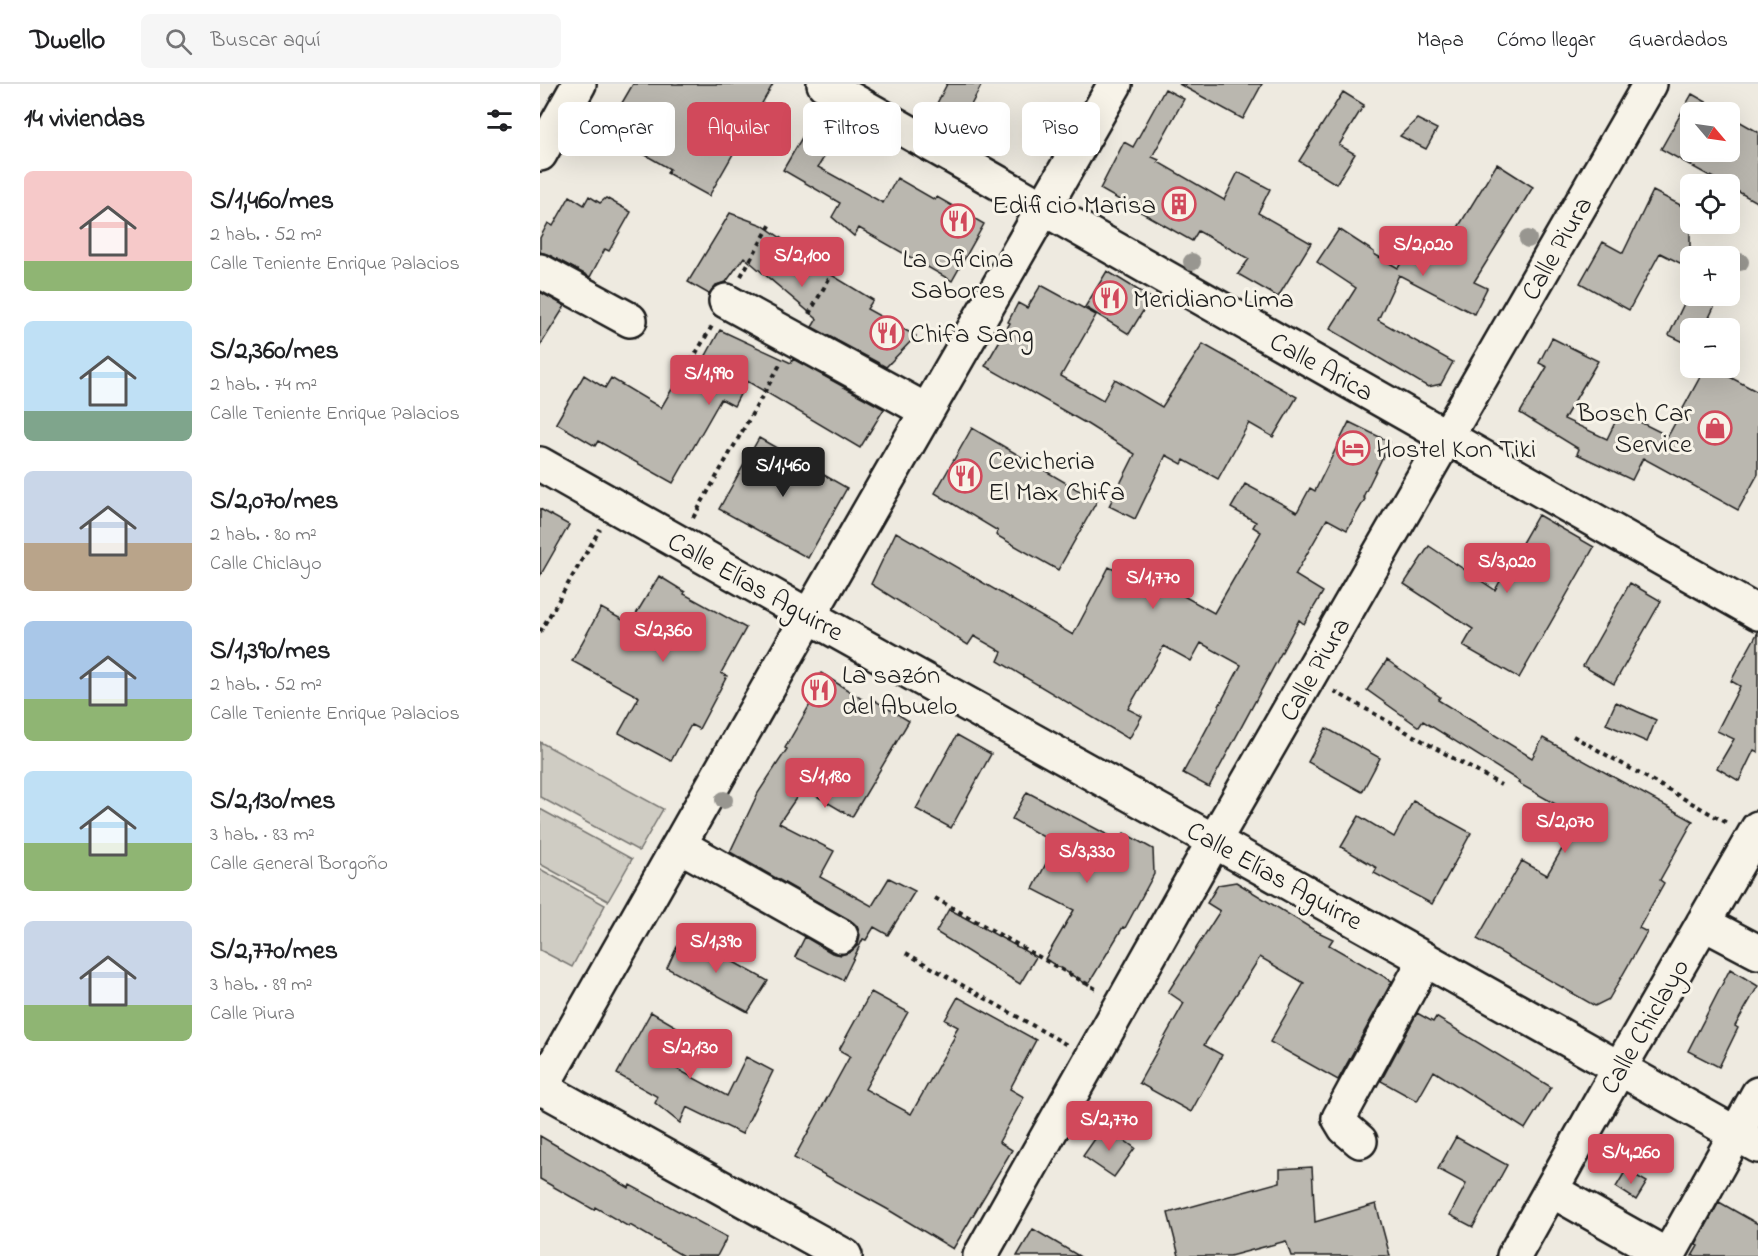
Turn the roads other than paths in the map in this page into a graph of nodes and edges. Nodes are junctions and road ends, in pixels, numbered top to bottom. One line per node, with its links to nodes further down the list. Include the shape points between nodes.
1 (579, 84): 5 (street)
2 (824, 84): 6 (street, Calle Arica)
3 (1115, 84): 6 (street)
4 (1650, 84): 11 (street, Calle Piura)
5 (540, 154)
6 (1044, 209): 10 (street); 11 (street, Calle Arica)
7 (540, 271): 9 (street)
8 (726, 301): 10 (street)
9 (630, 320)
10 (927, 411): 14 (street)
11 (1447, 437): 13 (street, Calle Arica); 16 (street, Calle Piura)
12 (540, 464): 14 (street, Calle Elías Aguirre)
13 (1758, 613)
14 (809, 616): 16 (street, Calle Elías Aguirre); 17 (street)
15 (1755, 833): 18 (street, Calle Chiclayo)
16 (1214, 841): 21 (street, Calle Elías Aguirre); 29 (street, Calle Piura)
17 (679, 845): 19 (street); 23 (street)
18 (1703, 922): 20 (street); 22 (street, Calle Chiclayo)
19 (841, 936)
20 (1758, 952)
21 (1425, 960): 22 (street, Calle Elías Aguirre); 26 (street, via 1339,1118)
22 (1619, 1069): 25 (street, Calle Elías Aguirre); 27 (street, Calle Chiclayo)
23 (540, 1088): 28 (street)
24 (1758, 1094): 25 (street)
25 (1747, 1140): 31 (street)
26 (1360, 1141)
27 (1551, 1190): 30 (street, Calle Chiclayo); 31 (street)
28 (845, 1256)
29 (980, 1256)
30 (1514, 1256)
31 (1668, 1256)

